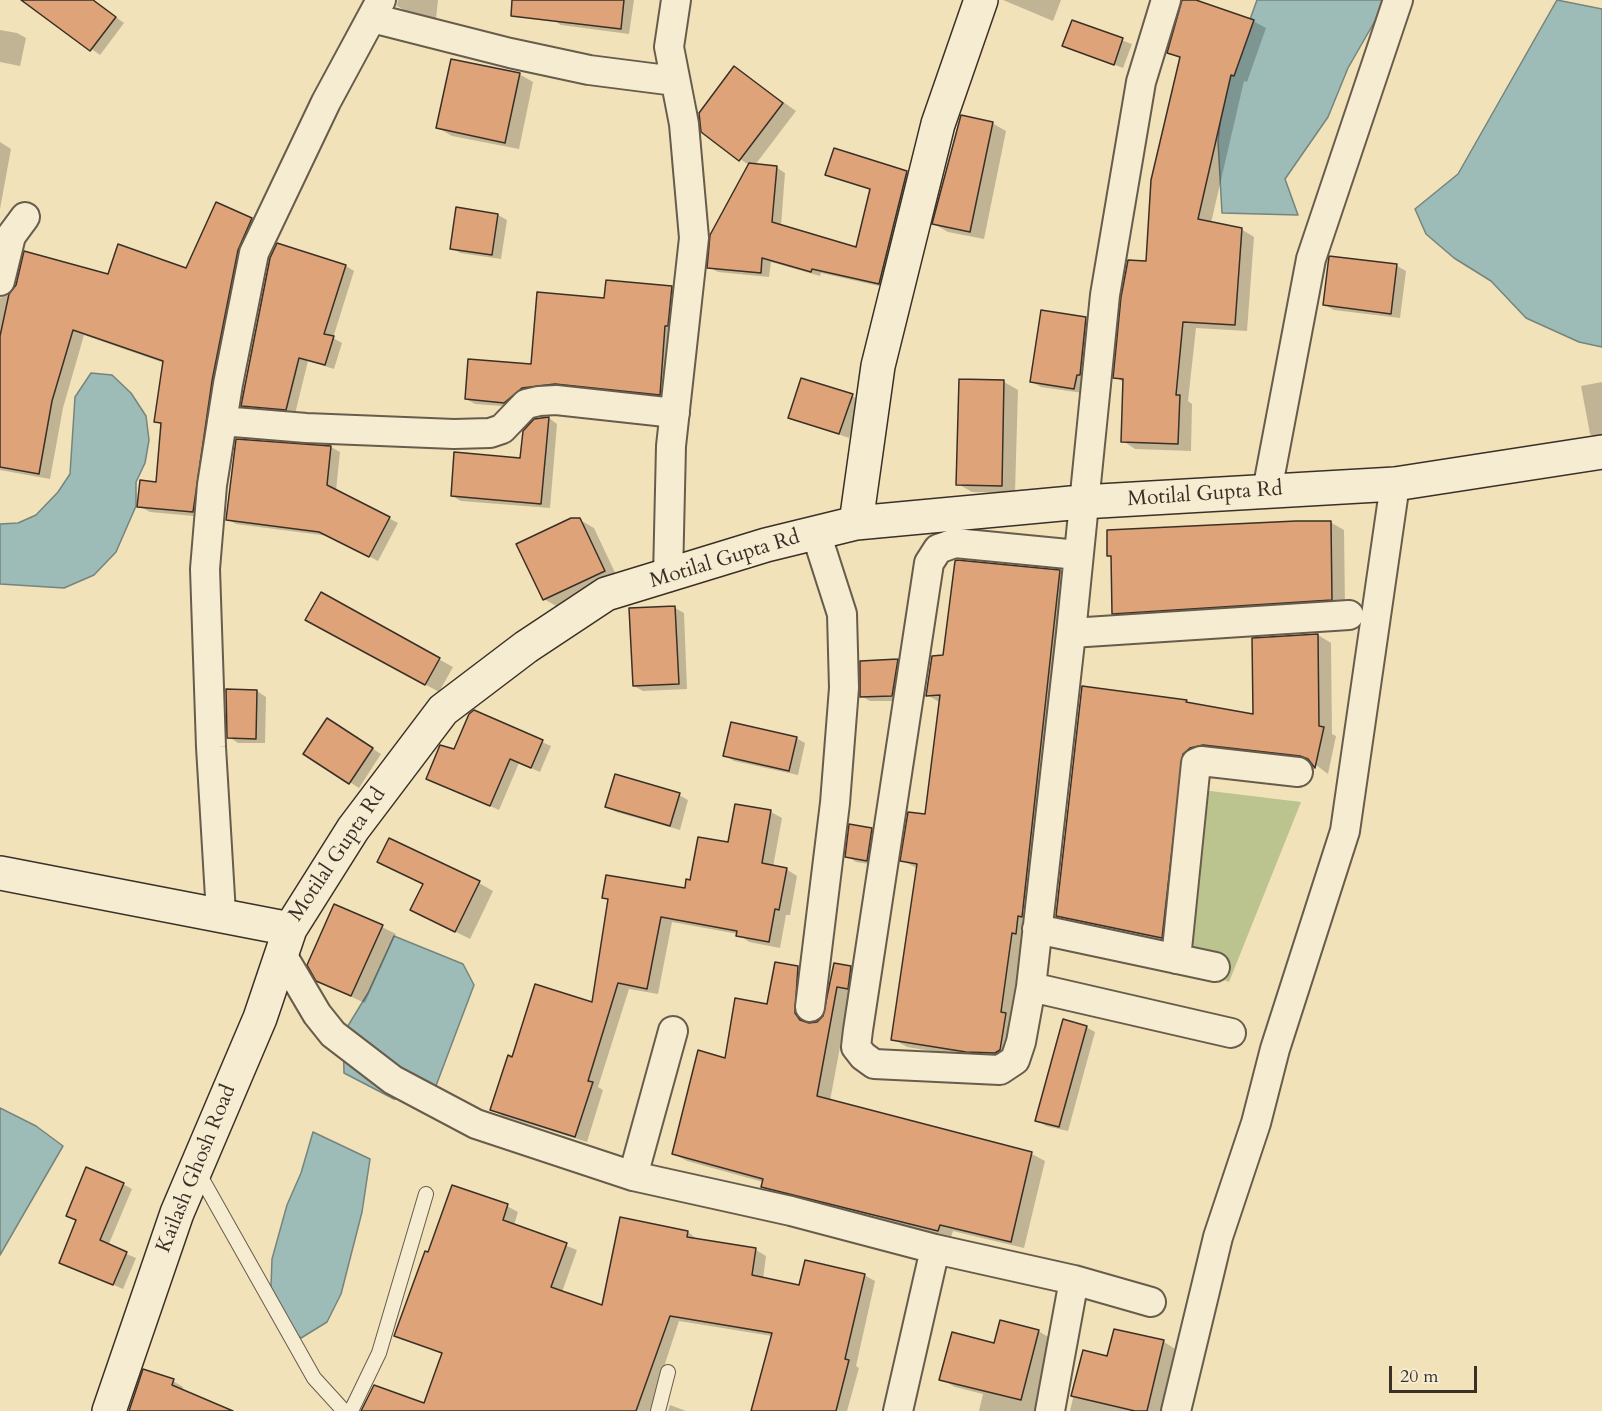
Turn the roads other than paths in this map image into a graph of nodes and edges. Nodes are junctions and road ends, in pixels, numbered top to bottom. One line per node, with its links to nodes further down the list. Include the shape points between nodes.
1 (676, 0): 6 (street, via 669,48)
2 (981, 0): 15 (street, via 938,124 881,355)
3 (1166, 0): 14 (street, via 1142,82 1105,295)
4 (1398, 0): 13 (street, via 1311,259)
5 (376, 9): 6 (street, via 566,65); 10 (street, via 326,102 254,253)
6 (675, 81): 9 (street, via 684,124 694,238)
7 (25, 217): 8 (street, via 11,236)
8 (0, 280)
9 (675, 412): 10 (street, via 539,401 526,404 502,429 454,434); 18 (street)
10 (222, 421): 23 (street, via 205,569)
11 (1602, 452): 12 (street, Motilal Gupta Rd)
12 (1395, 484): 13 (street, Motilal Gupta Rd); 45 (street, via 1345,831 1218,1237)
13 (1267, 490): 14 (street, Motilal Gupta Rd)
14 (1082, 502): 15 (street, Motilal Gupta Rd); 17 (street)
15 (856, 523): 16 (street, Motilal Gupta Rd)
16 (816, 533): 18 (street, Motilal Gupta Rd); 29 (street, via 842,614 844,688 835,803)
17 (1078, 555): 20 (street); 28 (street, via 955,543 938,549 929,563 856,1047 874,1064 1000,1070 1015,1060 1022,1042)
18 (668, 577): 25 (street, Motilal Gupta Rd, via 606,594 525,647 443,710 352,829)
19 (1349, 615): 20 (street)
20 (1071, 633): 24 (street)
21 (1298, 772): 26 (street, via 1196,763)
22 (0, 873): 23 (street, Motilal Gupta Rd)
23 (221, 914): 25 (street, Motilal Gupta Rd)
24 (1037, 929): 26 (street); 28 (street)
25 (285, 941): 32 (street, Kailash Ghosh Road, via 260,1018); 33 (street, via 317,1014 333,1034 393,1080 476,1124)
26 (1176, 959): 27 (street)
27 (1215, 967)
28 (1030, 987): 31 (street)
29 (810, 1007)
30 (673, 1032): 33 (street)
31 (1231, 1034)
32 (196, 1168): 39 (street, Kailash Ghosh Road); 40 (lane, via 314,1377)
33 (633, 1176): 35 (street, via 791,1211)
34 (426, 1194): 41 (lane, via 379,1353)
35 (934, 1249): 36 (street); 43 (street)
36 (1074, 1280): 37 (street); 44 (street)
37 (1151, 1302)
38 (668, 1372): 42 (lane)
39 (109, 1411)
40 (344, 1411)
41 (351, 1411)
42 (658, 1411)
43 (898, 1411)
44 (1050, 1411)
45 (1176, 1411)

